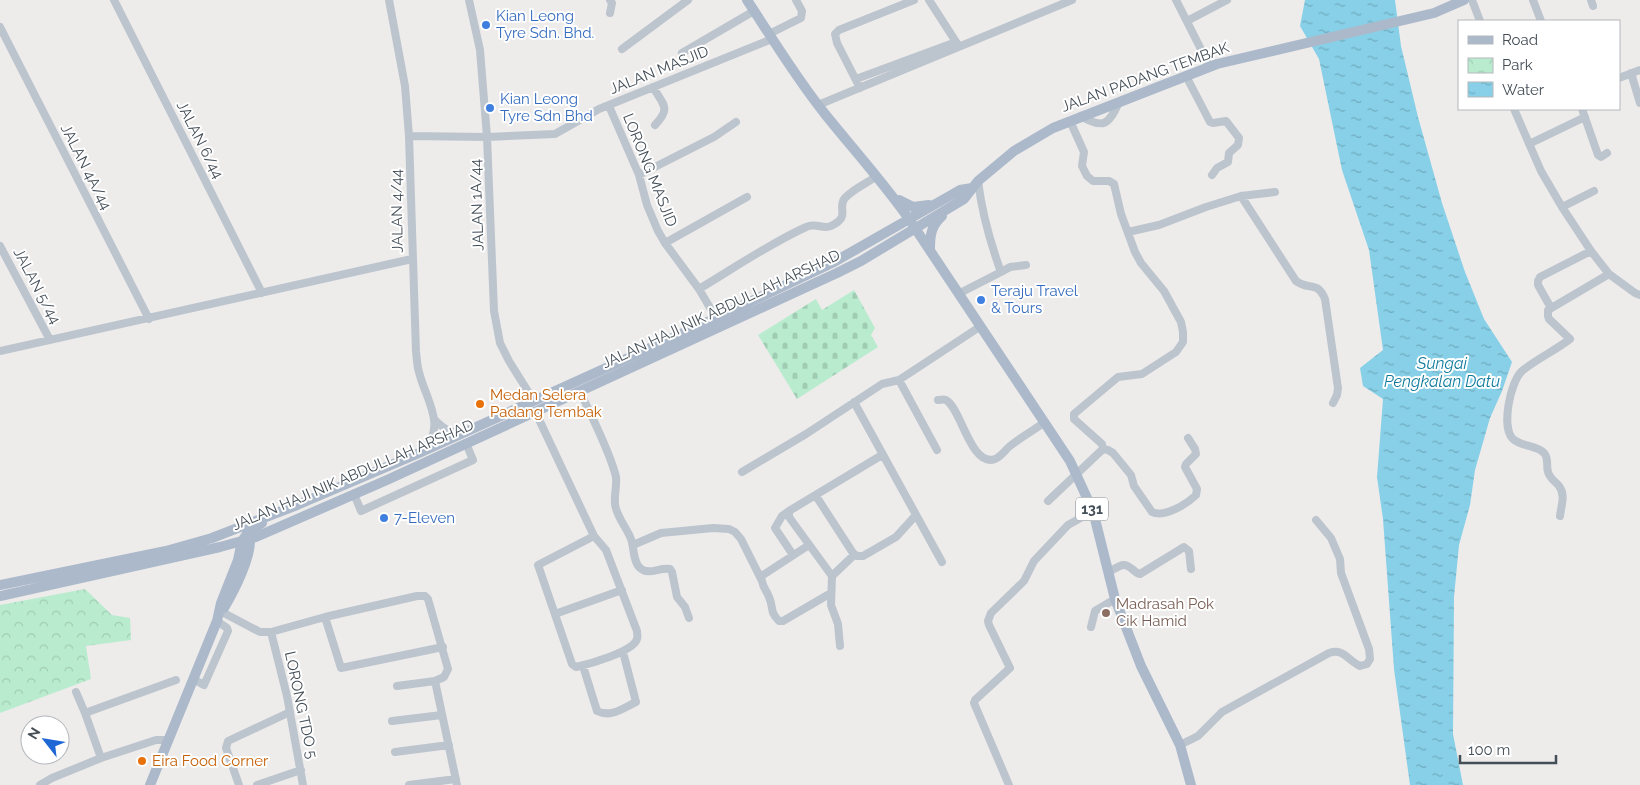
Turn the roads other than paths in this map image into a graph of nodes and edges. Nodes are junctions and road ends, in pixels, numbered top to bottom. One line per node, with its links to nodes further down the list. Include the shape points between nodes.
1 (114, 0): 68 (street, JALAN 6/44)
2 (390, 0): 42 (street, JALAN 4/44, via 405,86)
3 (469, 0): 43 (street, JALAN 1A/44, via 480,50)
4 (610, 0): 17 (street)
5 (688, 0): 24 (street)
6 (746, 0): 16 (main road)
7 (796, 0): 22 (street, JALAN MASJID, via 802,11 801,18)
8 (914, 0): 31 (street, via 839,30 835,37 837,43)
9 (929, 0): 23 (street)
10 (1072, 0): 23 (street)
11 (1176, 0): 20 (street)
12 (1227, 0): 20 (street)
13 (1464, 0): 26 (main road, JALAN PADANG TEMBAK, via 1434,13)
14 (1472, 0): 18 (street)
15 (1533, 0): 19 (street)
16 (754, 11): 22 (main road); 25 (street)
17 (610, 12)
18 (1480, 20)
19 (1541, 20)
20 (1187, 21): 26 (street)
21 (0, 27): 73 (street, JALAN 4A/44)
22 (771, 37): 32 (street, JALAN MASJID); 35 (main road)
23 (958, 44): 31 (street); 33 (street)
24 (622, 49)
25 (682, 53)
26 (1210, 67): 29 (main road, JALAN PADANG TEMBAK)
27 (1640, 70): 28 (street)
28 (1631, 74): 30 (street); 34 (street)
29 (1186, 76): 39 (main road, JALAN PADANG TEMBAK); 47 (street, via 1210,122 1226,121 1239,138 1238,145 1229,153 1228,162)
30 (1620, 78)
31 (856, 79): 33 (street)
32 (653, 87): 36 (street, JALAN MASJID); 41 (street, via 665,108 664,116)
33 (860, 88): 35 (street)
34 (1640, 103)
35 (818, 105): 48 (main road)
36 (609, 106): 43 (street, JALAN MASJID, via 555,134); 46 (street, LORONG MASJID)
37 (1514, 110): 44 (street)
38 (1584, 113): 44 (street); 45 (street, via 1599,156)
39 (1070, 121): 49 (main road, JALAN PADANG TEMBAK, via 1014,151); 58 (street, via 1085,155 1082,166 1087,176 1092,181 1114,184)
40 (736, 122): 46 (street, via 714,137)
41 (655, 126)
42 (409, 136): 43 (street, JALAN MASJID); 63 (street, JALAN 4/44)
43 (487, 137): 82 (street, JALAN 1A/44, via 497,330 509,362)
44 (1529, 144): 56 (street)
45 (1608, 153)
46 (639, 175): 59 (street, LORONG MASJID, via 647,205)
47 (1212, 175)
48 (877, 176): 54 (main road); 67 (street, via 844,198 842,217 832,225 805,227)
49 (975, 185): 55 (main road, JALAN PADANG TEMBAK, via 964,199); 65 (street)
50 (1594, 191): 56 (street)
51 (1274, 192): 52 (street)
52 (1241, 196): 58 (street, via 1160,225); 81 (street, via 1296,281 1319,288 1325,299 1338,388)
53 (747, 197): 59 (street)
54 (893, 197): 55 (main road, via 913,207); 57 (main road)
55 (946, 205): 57 (main road, JALAN PADANG TEMBAK); 61 (main road, via 932,227)
56 (1562, 207): 62 (street)
57 (912, 223): 61 (main road, 131); 72 (main road, JALAN HAJI NIK ABDULLAH ARSHAD); 78 (main road, JALAN HAJI NIK ABDULLAH ARSHAD, via 861,260 812,285)
58 (1128, 232): 88 (street, via 1141,263 1164,291 1180,322 1183,342 1176,352 1142,374 1118,377 1074,414 1074,419 1102,444)
59 (665, 243): 67 (street, LORONG MASJID)
60 (0, 246): 75 (street, JALAN 5/44)
61 (930, 251): 69 (main road, 131)
62 (1590, 251): 66 (street); 71 (street, via 1540,277 1538,285)
63 (412, 258): 68 (street); 83 (street, JALAN 4/44, via 416,352)
64 (1026, 265): 65 (street)
65 (1001, 272): 69 (street)
66 (1609, 274): 70 (street); 71 (street)
67 (700, 289): 72 (street, LORONG MASJID)
68 (262, 293): 73 (street)
69 (960, 293): 74 (main road, 131)
70 (1640, 294)
71 (1551, 308): 103 (street, via 1547,313 1549,319 1570,340 1518,376 1511,392 1508,423 1515,441 1544,452 1547,470 1563,496)
72 (716, 318): 82 (main road, JALAN HAJI NIK ABDULLAH ARSHAD)
73 (149, 319): 75 (street)
74 (981, 326): 77 (street); 84 (main road, 131)
75 (50, 340): 76 (street)
76 (0, 351)
77 (899, 380): 80 (street, via 882,384); 89 (street)
78 (580, 391): 82 (main road, JALAN HAJI NIK ABDULLAH ARSHAD); 110 (street, via 612,464 616,478 616,511)
79 (938, 400): 84 (street, via 948,402 971,445 989,460 1000,456)
80 (854, 402): 91 (street); 93 (street)
81 (1333, 403)
82 (535, 406): 85 (main road, JALAN HAJI NIK ABDULLAH ARSHAD); 87 (main road, JALAN HAJI NIK ABDULLAH ARSHAD); 106 (street, JALAN 1A/44)
83 (435, 420): 85 (street, via 447,431); 90 (street, via 432,440)
84 (1045, 422): 94 (main road, 131)
85 (462, 432): 90 (main road, JALAN HAJI NIK ABDULLAH ARSHAD)
86 (1188, 438): 88 (street, via 1196,454 1186,464 1186,469 1197,489 1196,495 1161,514 1152,512 1134,486 1132,475 1113,452)
87 (466, 443): 92 (main road, JALAN HAJI NIK ABDULLAH ARSHAD); 95 (street, via 473,460)
88 (1103, 449): 94 (street)
89 (937, 450)
90 (418, 453): 99 (main road, JALAN HAJI NIK ABDULLAH ARSHAD)
91 (882, 455): 97 (street); 102 (street)
92 (404, 471): 95 (street); 96 (main road, JALAN HAJI NIK ABDULLAH ARSHAD)
93 (742, 472)
94 (1077, 474): 98 (street); 101 (main road, 131)
95 (411, 487): 96 (street, via 361,511)
96 (354, 494): 105 (main road, JALAN HAJI NIK ABDULLAH ARSHAD)
97 (816, 496): 100 (street); 113 (street)
98 (1048, 501)
99 (298, 505): 107 (main road, JALAN HAJI NIK ABDULLAH ARSHAD); 108 (main road, via 254,528)
100 (789, 511): 109 (street, via 789,517); 112 (street, via 775,528)
101 (1093, 511): 117 (main road, 131); 156 (street, via 1068,525 1034,561 1024,581 989,617 990,629 1010,668 974,704)
102 (916, 515): 113 (street, via 896,536 863,556); 114 (street)
103 (1560, 516)
104 (1316, 520): 145 (street, via 1331,538 1340,559 1342,573 1370,649 1367,664 1354,664 1343,653 1329,653 1222,712 1198,736)
105 (288, 523): 108 (main road, JALAN HAJI NIK ABDULLAH ARSHAD); 115 (main road, via 258,544)
106 (594, 536): 121 (street, JALAN 1A/44, via 606,550); 125 (street, via 538,565)
107 (212, 538): 108 (main road, via 234,535); 120 (main road, JALAN HAJI NIK ABDULLAH ARSHAD, via 166,552)
108 (246, 538): 111 (main road, JALAN HAJI NIK ABDULLAH ARSHAD); 115 (main road, via 249,550)
109 (809, 544): 112 (street); 118 (street)
110 (633, 545): 119 (street, via 661,533 729,529 741,539); 128 (street, via 641,569 649,572 670,569)
111 (220, 548): 115 (main road); 123 (main road, JALAN HAJI NIK ABDULLAH ARSHAD)
112 (793, 555): 119 (street)
113 (854, 555): 118 (street)
114 (942, 562)
115 (240, 564): 126 (main road, via 231,596)
116 (1192, 569): 117 (street, via 1189,551 1184,547 1140,574 1124,564)
117 (1108, 572): 124 (main road, 131)
118 (832, 576): 122 (street)
119 (760, 577): 122 (street, via 770,598 772,613 783,621)
120 (0, 585)
121 (622, 590): 125 (street); 133 (street, JALAN 1A/44, via 637,631 637,639)
122 (831, 592): 131 (street)
123 (2, 595)
124 (1115, 599): 129 (street, via 1095,611); 145 (main road, 131, via 1141,666)
125 (555, 614): 134 (street, via 572,664)
126 (219, 615): 130 (street, via 260,632); 143 (main road)
127 (325, 617): 130 (street); 132 (street, via 425,596); 132 (street, via 341,668)
128 (688, 618)
129 (1090, 627)
130 (271, 632): 139 (street, LORONG TDO 5)
131 (840, 646)
132 (443, 647): 136 (street, via 448,669 444,677)
133 (623, 652): 134 (street); 134 (street, via 636,702 611,714 597,711)
134 (583, 666)
135 (176, 680): 140 (street)
136 (435, 681): 137 (street); 141 (street)
137 (397, 686)
138 (76, 692): 140 (street)
139 (290, 712): 148 (street, LORONG TDO 5); 152 (street, via 228,741 226,748)
140 (85, 713): 147 (street)
141 (442, 715): 142 (street); 144 (street)
142 (392, 721)
143 (169, 740): 147 (street, via 156,740); 151 (main road)
144 (449, 745): 146 (street); 149 (street)
145 (1180, 745): 157 (main road, 131)
146 (395, 752)
147 (101, 758): 150 (street)
148 (301, 770): 153 (street); 154 (street, LORONG TDO 5)
149 (457, 782): 155 (street)
150 (40, 785)
151 (150, 785)
152 (239, 785)
153 (257, 785)
154 (303, 785)
155 (409, 785)
156 (1009, 785)
157 (1191, 785)

